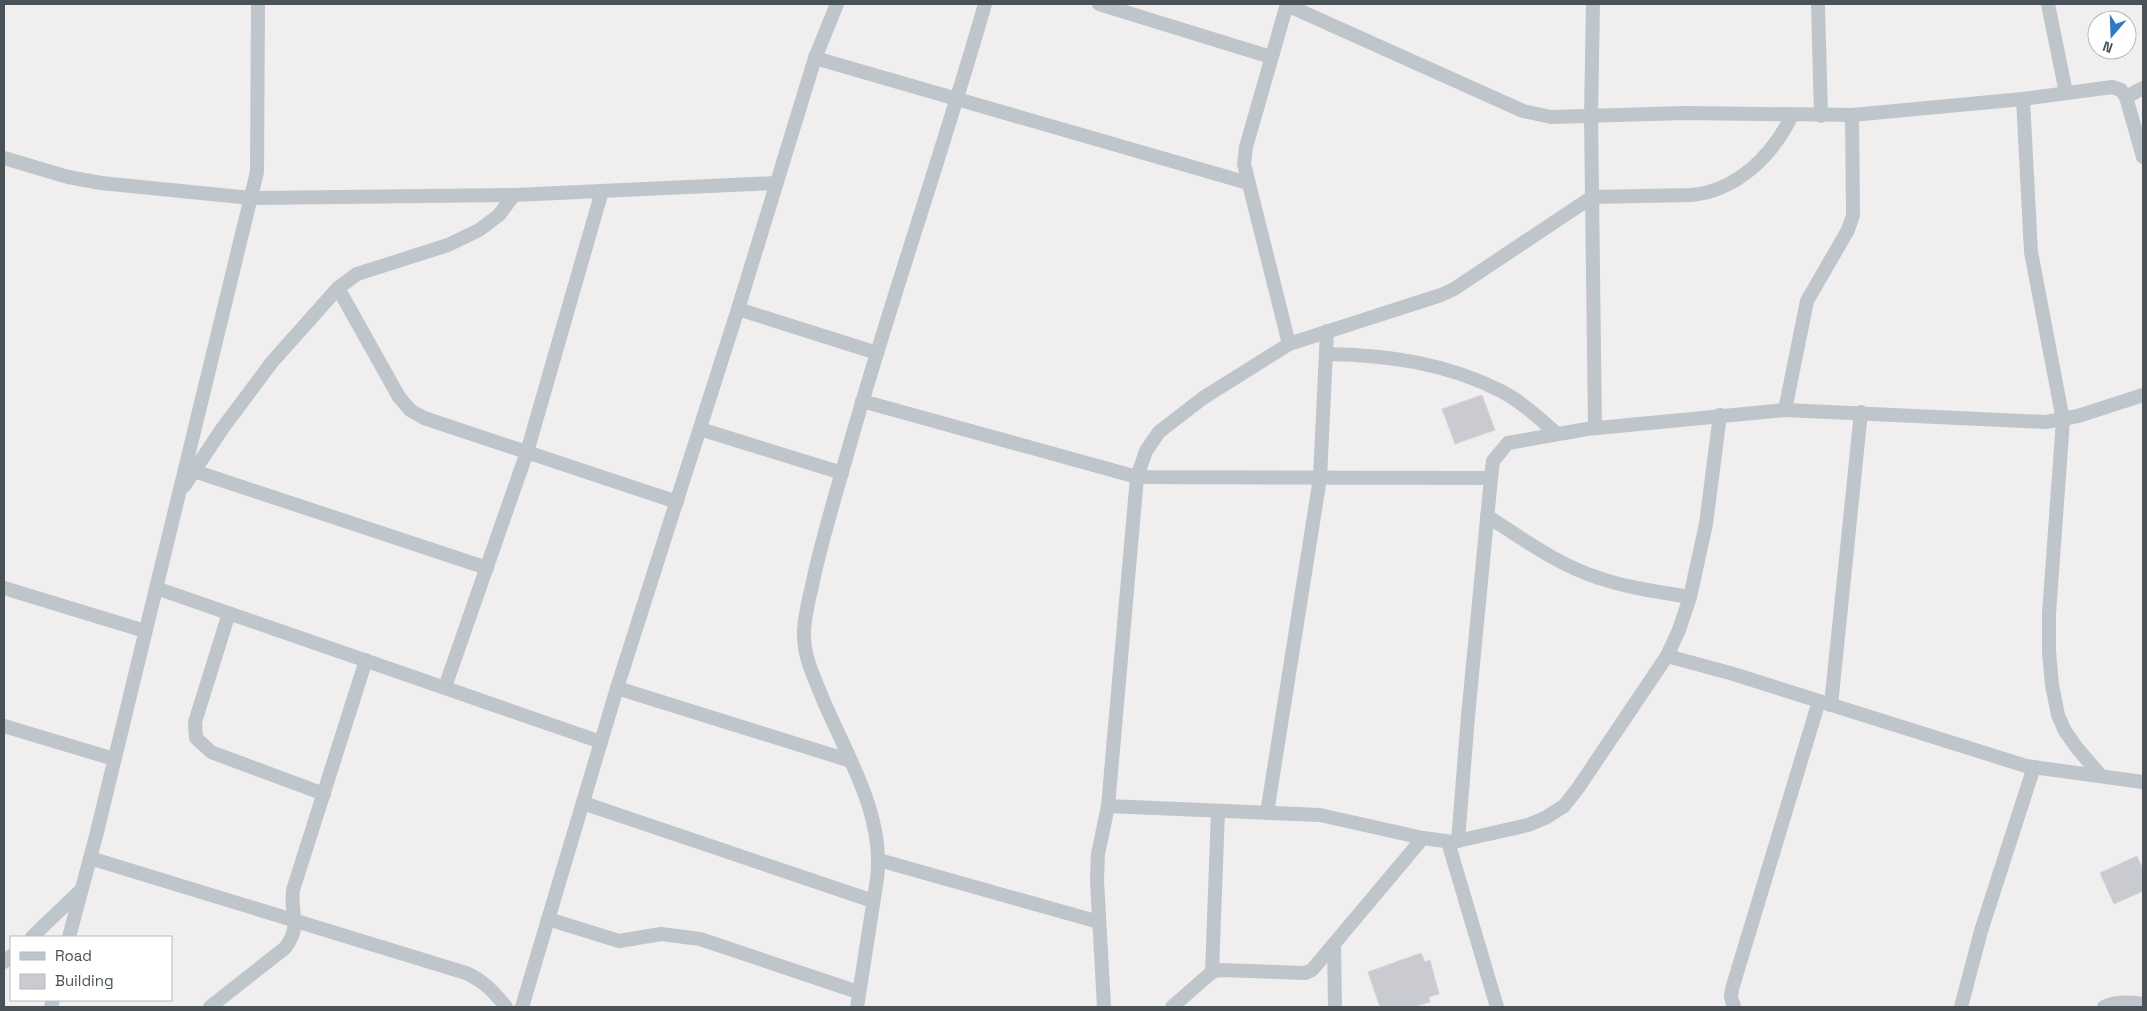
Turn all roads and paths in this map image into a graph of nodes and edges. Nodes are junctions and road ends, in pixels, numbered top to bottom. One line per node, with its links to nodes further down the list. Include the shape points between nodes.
1 (258, 4): 28 (street, via 257,172)
2 (837, 4): 10 (street)
3 (985, 4): 14 (street)
4 (1099, 4): 9 (street)
5 (1287, 4): 9 (street); 18 (street, via 1523,111 1551,117)
6 (1593, 4): 18 (street)
7 (1818, 4): 19 (street)
8 (2048, 4): 12 (street)
9 (1270, 57): 24 (street, via 1246,147 1244,164)
10 (815, 58): 14 (street); 23 (street)
11 (2143, 88): 13 (street)
12 (2066, 93): 13 (street, via 2112,87 2121,90); 15 (street)
13 (2126, 97): 20 (street)
14 (958, 98): 24 (street); 33 (street)
15 (2023, 99): 17 (street); 40 (street, via 2031,252)
16 (1792, 115): 18 (street, via 1685,113); 19 (street); 27 (street, via 1771,150 1721,189 1691,195)
17 (1852, 115): 19 (street); 37 (street, via 1853,215 1848,230 1807,301)
18 (1591, 116): 27 (street)
19 (1821, 116)
20 (2141, 141): 21 (street)
21 (2143, 157)
22 (4, 158): 28 (street, via 101,183)
23 (776, 183): 25 (street); 30 (street)
24 (1248, 183): 32 (street)
25 (602, 191): 26 (street); 44 (street)
26 (514, 195): 28 (street); 29 (street, via 499,215 479,230 448,245 357,274)
27 (1592, 197): 31 (street, via 1447,292); 41 (street)
28 (251, 198): 50 (street)
29 (338, 288): 44 (street, via 399,397 410,410 424,418); 45 (street, via 272,362)
30 (738, 310): 33 (street); 42 (street)
31 (1327, 331): 32 (street); 34 (street)
32 (1289, 344): 47 (street, via 1203,398 1159,432 1146,450)
33 (877, 353): 36 (street)
34 (1326, 354): 43 (street, via 1372,354 1435,366 1466,376 1503,392 1529,409); 48 (street)
35 (2143, 395): 40 (street)
36 (862, 400): 46 (street); 47 (street)
37 (1785, 410): 38 (street); 39 (street)
38 (1861, 412): 40 (street, via 2046,422); 63 (street)
39 (1720, 415): 41 (street); 56 (street, via 1706,524)
40 (2063, 420): 69 (street, via 2049,614 2052,685 2058,716 2065,731)
41 (1595, 428): 43 (street)
42 (700, 429): 46 (street); 51 (street)
43 (1557, 434): 49 (street, via 1508,443 1493,461)
44 (527, 452): 51 (street); 53 (street)
45 (194, 471): 50 (street); 53 (street)
46 (842, 473): 67 (street, via 806,611 804,633 807,660)
47 (1137, 476): 48 (street); 73 (street)
48 (1320, 478): 49 (street); 75 (street)
49 (1491, 478): 52 (street)
50 (178, 495): 55 (street)
51 (677, 502): 62 (street)
52 (1487, 516): 56 (street, via 1549,556 1598,578); 77 (street)
53 (487, 568): 61 (street)
54 (4, 588): 58 (street)
55 (156, 588): 57 (street); 58 (street)
56 (1690, 597): 59 (street)
57 (229, 613): 60 (street); 71 (street, via 194,722 196,738 211,752)
58 (145, 631): 66 (street)
59 (1667, 656): 63 (street); 77 (street, via 1564,806 1528,825)
60 (366, 660): 61 (street); 71 (street)
61 (445, 688): 65 (street)
62 (617, 688): 65 (street); 67 (street)
63 (1825, 703): 68 (street); 99 (street, via 1732,988)
64 (4, 726): 66 (street)
65 (602, 742): 72 (street)
66 (114, 760): 78 (street)
67 (851, 761): 79 (street, via 868,799)
68 (2034, 767): 69 (street); 100 (street)
69 (2101, 776): 70 (street)
70 (2143, 782)
71 (324, 794): 82 (street, via 292,890)
72 (583, 803): 81 (street); 83 (street)
73 (1108, 806): 74 (street); 84 (street, via 1098,854)
74 (1218, 811): 75 (street); 88 (street)
75 (1267, 813): 76 (street, via 1320,815)
76 (1423, 838): 77 (street); 87 (street)
77 (1453, 842): 98 (street)
78 (90, 858): 80 (street); 82 (street)
79 (879, 860): 81 (street); 84 (street)
80 (82, 890): 85 (street); 86 (street)
81 (873, 901): 89 (street)
82 (294, 919): 91 (street, via 292,938 285,948); 92 (street, via 466,973 490,987)
83 (548, 919): 89 (street, via 619,941 661,934 700,939); 93 (street)
84 (1099, 922): 95 (street)
85 (33, 936)
86 (69, 936)
87 (1334, 944): 88 (street, via 1312,970 1305,973); 97 (street)
88 (1212, 972): 96 (street)
89 (858, 992): 94 (street)
90 (2143, 1004): 101 (street, via 2131,1002)
91 (210, 1007)
92 (506, 1007)
93 (522, 1007)
94 (856, 1007)
95 (1104, 1007)
96 (1172, 1007)
97 (1335, 1007)
98 (1498, 1007)
99 (1734, 1007)
100 (1960, 1007)
101 (2104, 1007)

